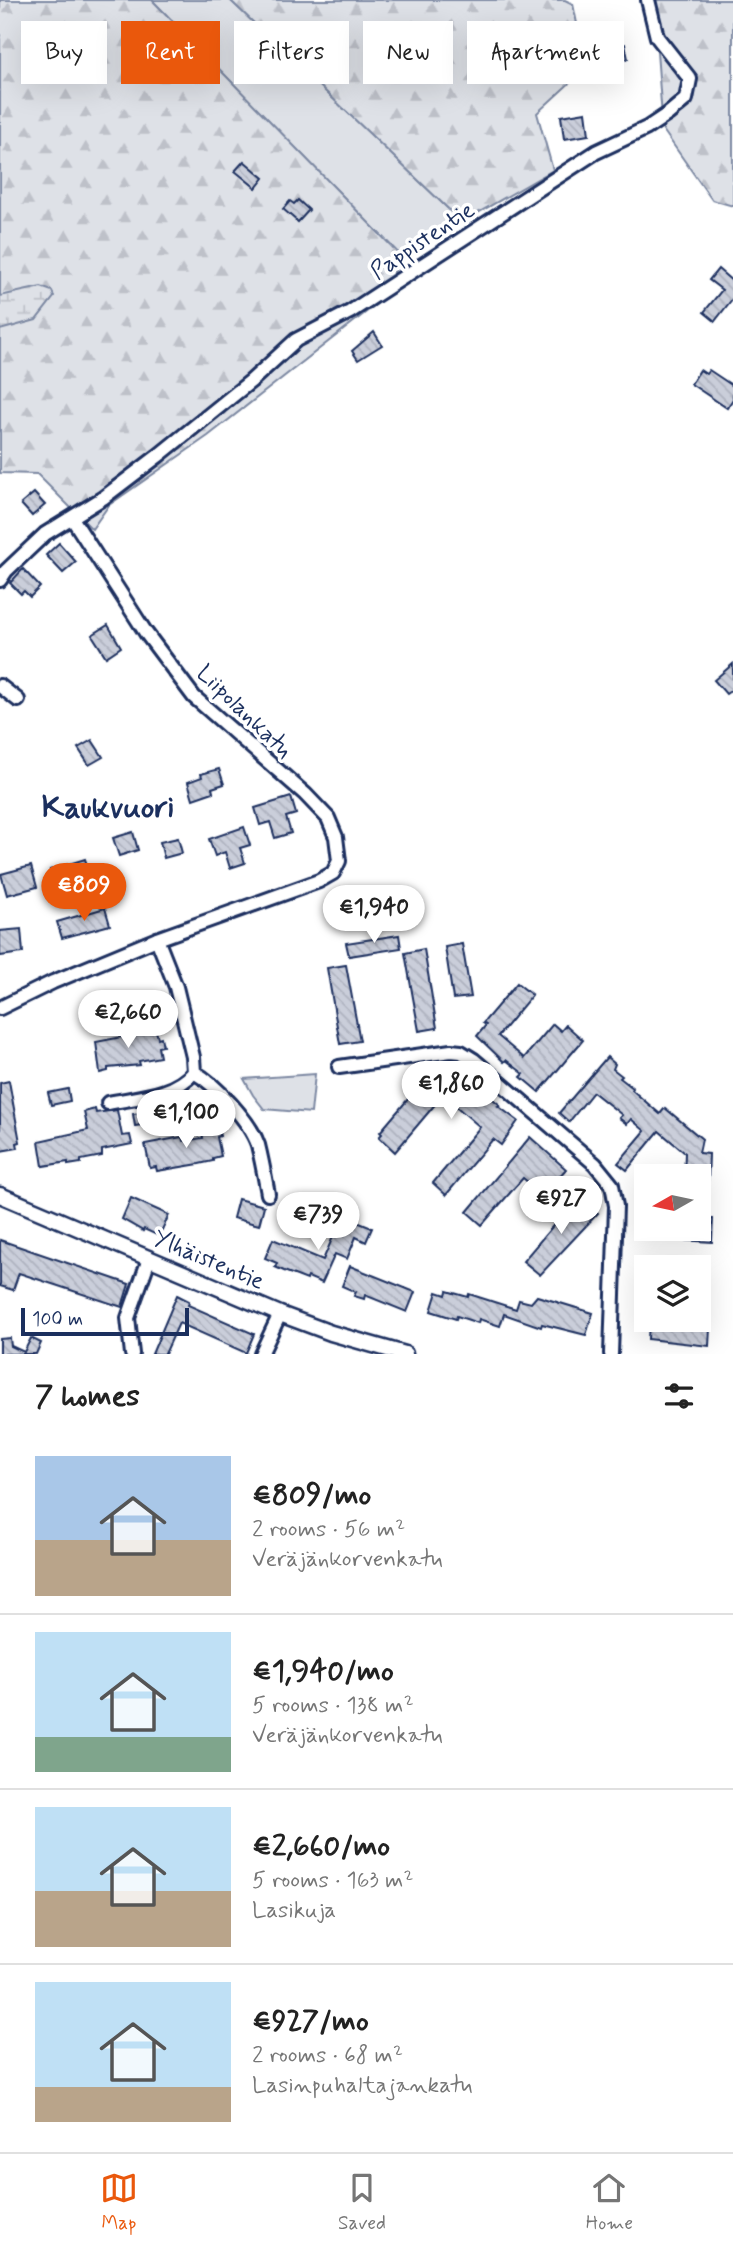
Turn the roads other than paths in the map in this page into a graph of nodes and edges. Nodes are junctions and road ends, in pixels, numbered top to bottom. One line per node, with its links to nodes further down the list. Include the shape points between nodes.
1 (648, 0): 2 (street, Pappistentie, via 657,37 690,79 686,99 350,312 296,340 251,381)
2 (72, 518): 3 (street, Pappistentie, via 45,534); 6 (street, Liipolankatu, via 146,633 194,697 305,794 328,818 336,837 339,860 333,873 319,881)
3 (0, 580)
4 (0, 686): 5 (street)
5 (19, 700)
6 (157, 939): 7 (street); 9 (street, via 176,987)
7 (0, 1007)
8 (339, 1067): 18 (street, via 461,1052 595,1164 611,1185 616,1206)
9 (194, 1072): 10 (street, via 170,1090); 11 (street, via 248,1127 257,1144)
10 (108, 1103)
11 (268, 1194)
12 (0, 1195): 13 (street, Ylhäistentie)
13 (149, 1259): 14 (street, Ylhäistentie); 15 (street, via 128,1318)
14 (279, 1314): 16 (street); 17 (street, Ylhäistentie)
15 (132, 1354)
16 (261, 1354)
17 (405, 1354)
18 (611, 1354)

